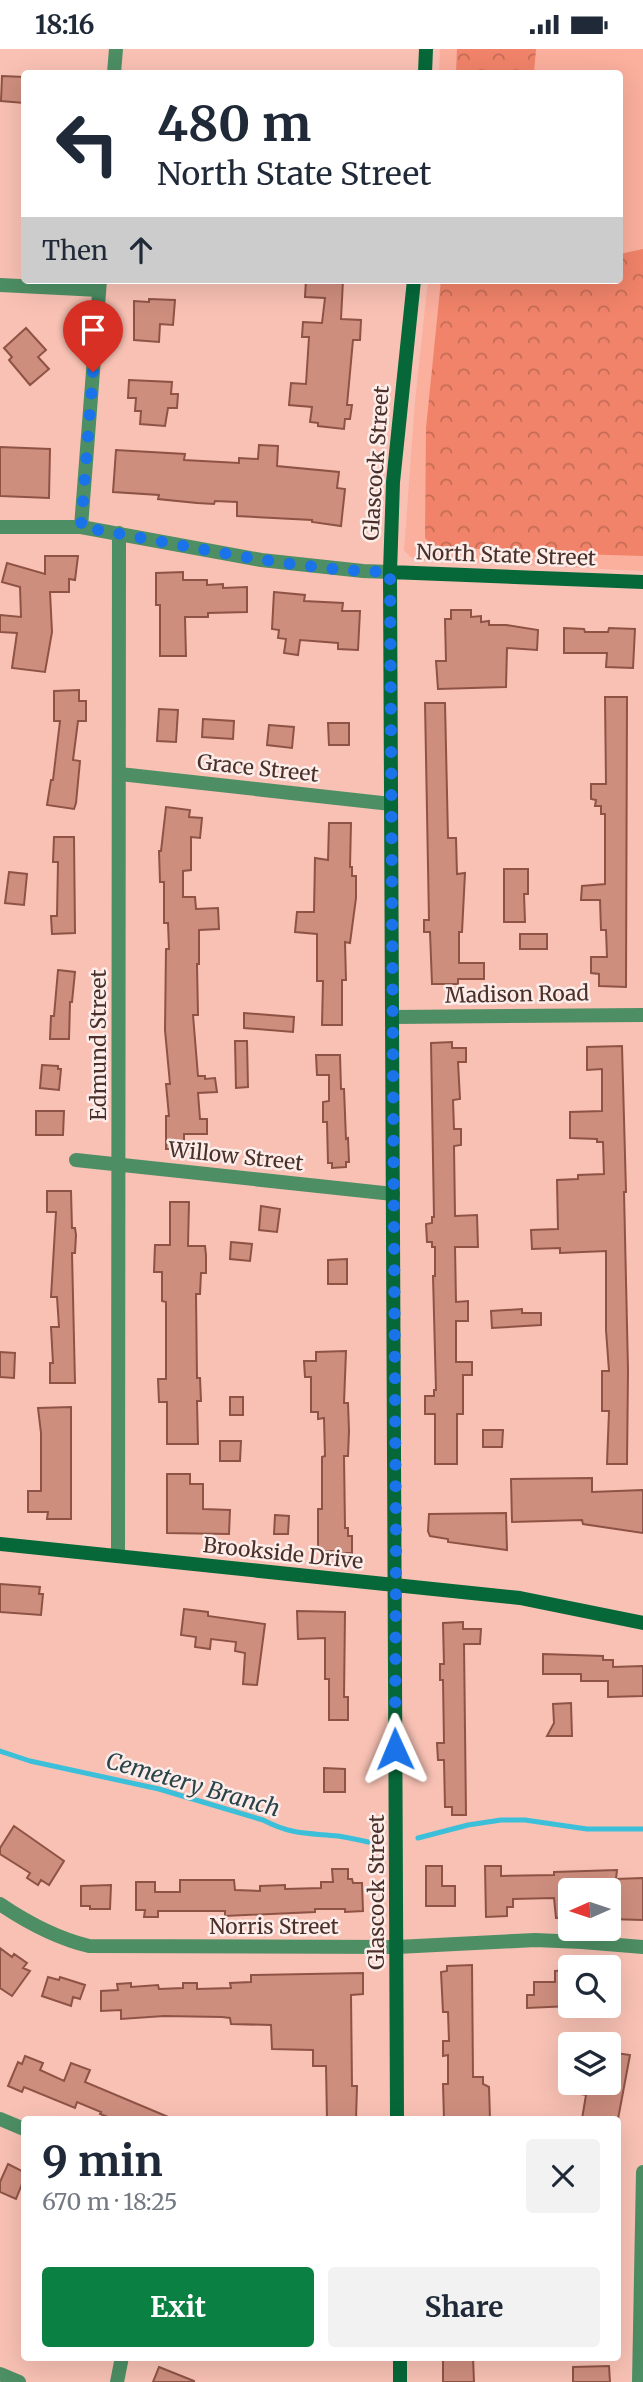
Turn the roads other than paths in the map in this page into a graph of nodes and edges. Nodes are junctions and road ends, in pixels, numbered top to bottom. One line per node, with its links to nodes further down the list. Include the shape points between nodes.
1 (116, 49): 3 (street)
2 (426, 49): 4 (street)
3 (114, 70)
4 (425, 70)
5 (414, 284): 11 (street, Glascock Street, via 393,482)
6 (0, 285): 7 (street)
7 (99, 285): 9 (street)
8 (0, 527): 9 (street, North State Street)
9 (81, 527): 10 (street, North State Street)
10 (119, 533): 11 (street, North State Street, via 261,560); 13 (street, Edmund Street)
11 (390, 572): 12 (street, North State Street); 14 (street, Glascock Street)
12 (643, 582)
13 (120, 774): 14 (street, Grace Street); 18 (street, Edmund Street)
14 (391, 804): 16 (street, Glascock Street)
15 (643, 1015): 16 (street, Madison Road)
16 (392, 1017): 19 (street, Glascock Street)
17 (76, 1160): 18 (street, Willow Street)
18 (118, 1164): 19 (street, Willow Street); 21 (street, Edmund Street)
19 (393, 1193): 22 (street, Glascock Street)
20 (0, 1544): 21 (street, Brookside Drive)
21 (118, 1556): 22 (street, Brookside Drive)
22 (395, 1585): 23 (street, Brookside Drive, via 520,1598); 25 (street, Glascock Street)
23 (643, 1623)
24 (0, 1904): 25 (street, Norris Street, via 65,1941 89,1946)
25 (397, 1947): 26 (street, Norris Street, via 535,1940); 27 (street, Glascock Street)
26 (643, 1947)
27 (397, 2116)
28 (0, 2119): 29 (street)
29 (21, 2128)
30 (643, 2172): 37 (street)
31 (121, 2361): 35 (street)
32 (400, 2361): 36 (street)
33 (0, 2374): 34 (street)
34 (19, 2382)
35 (117, 2382)
36 (400, 2382)
37 (639, 2382)

